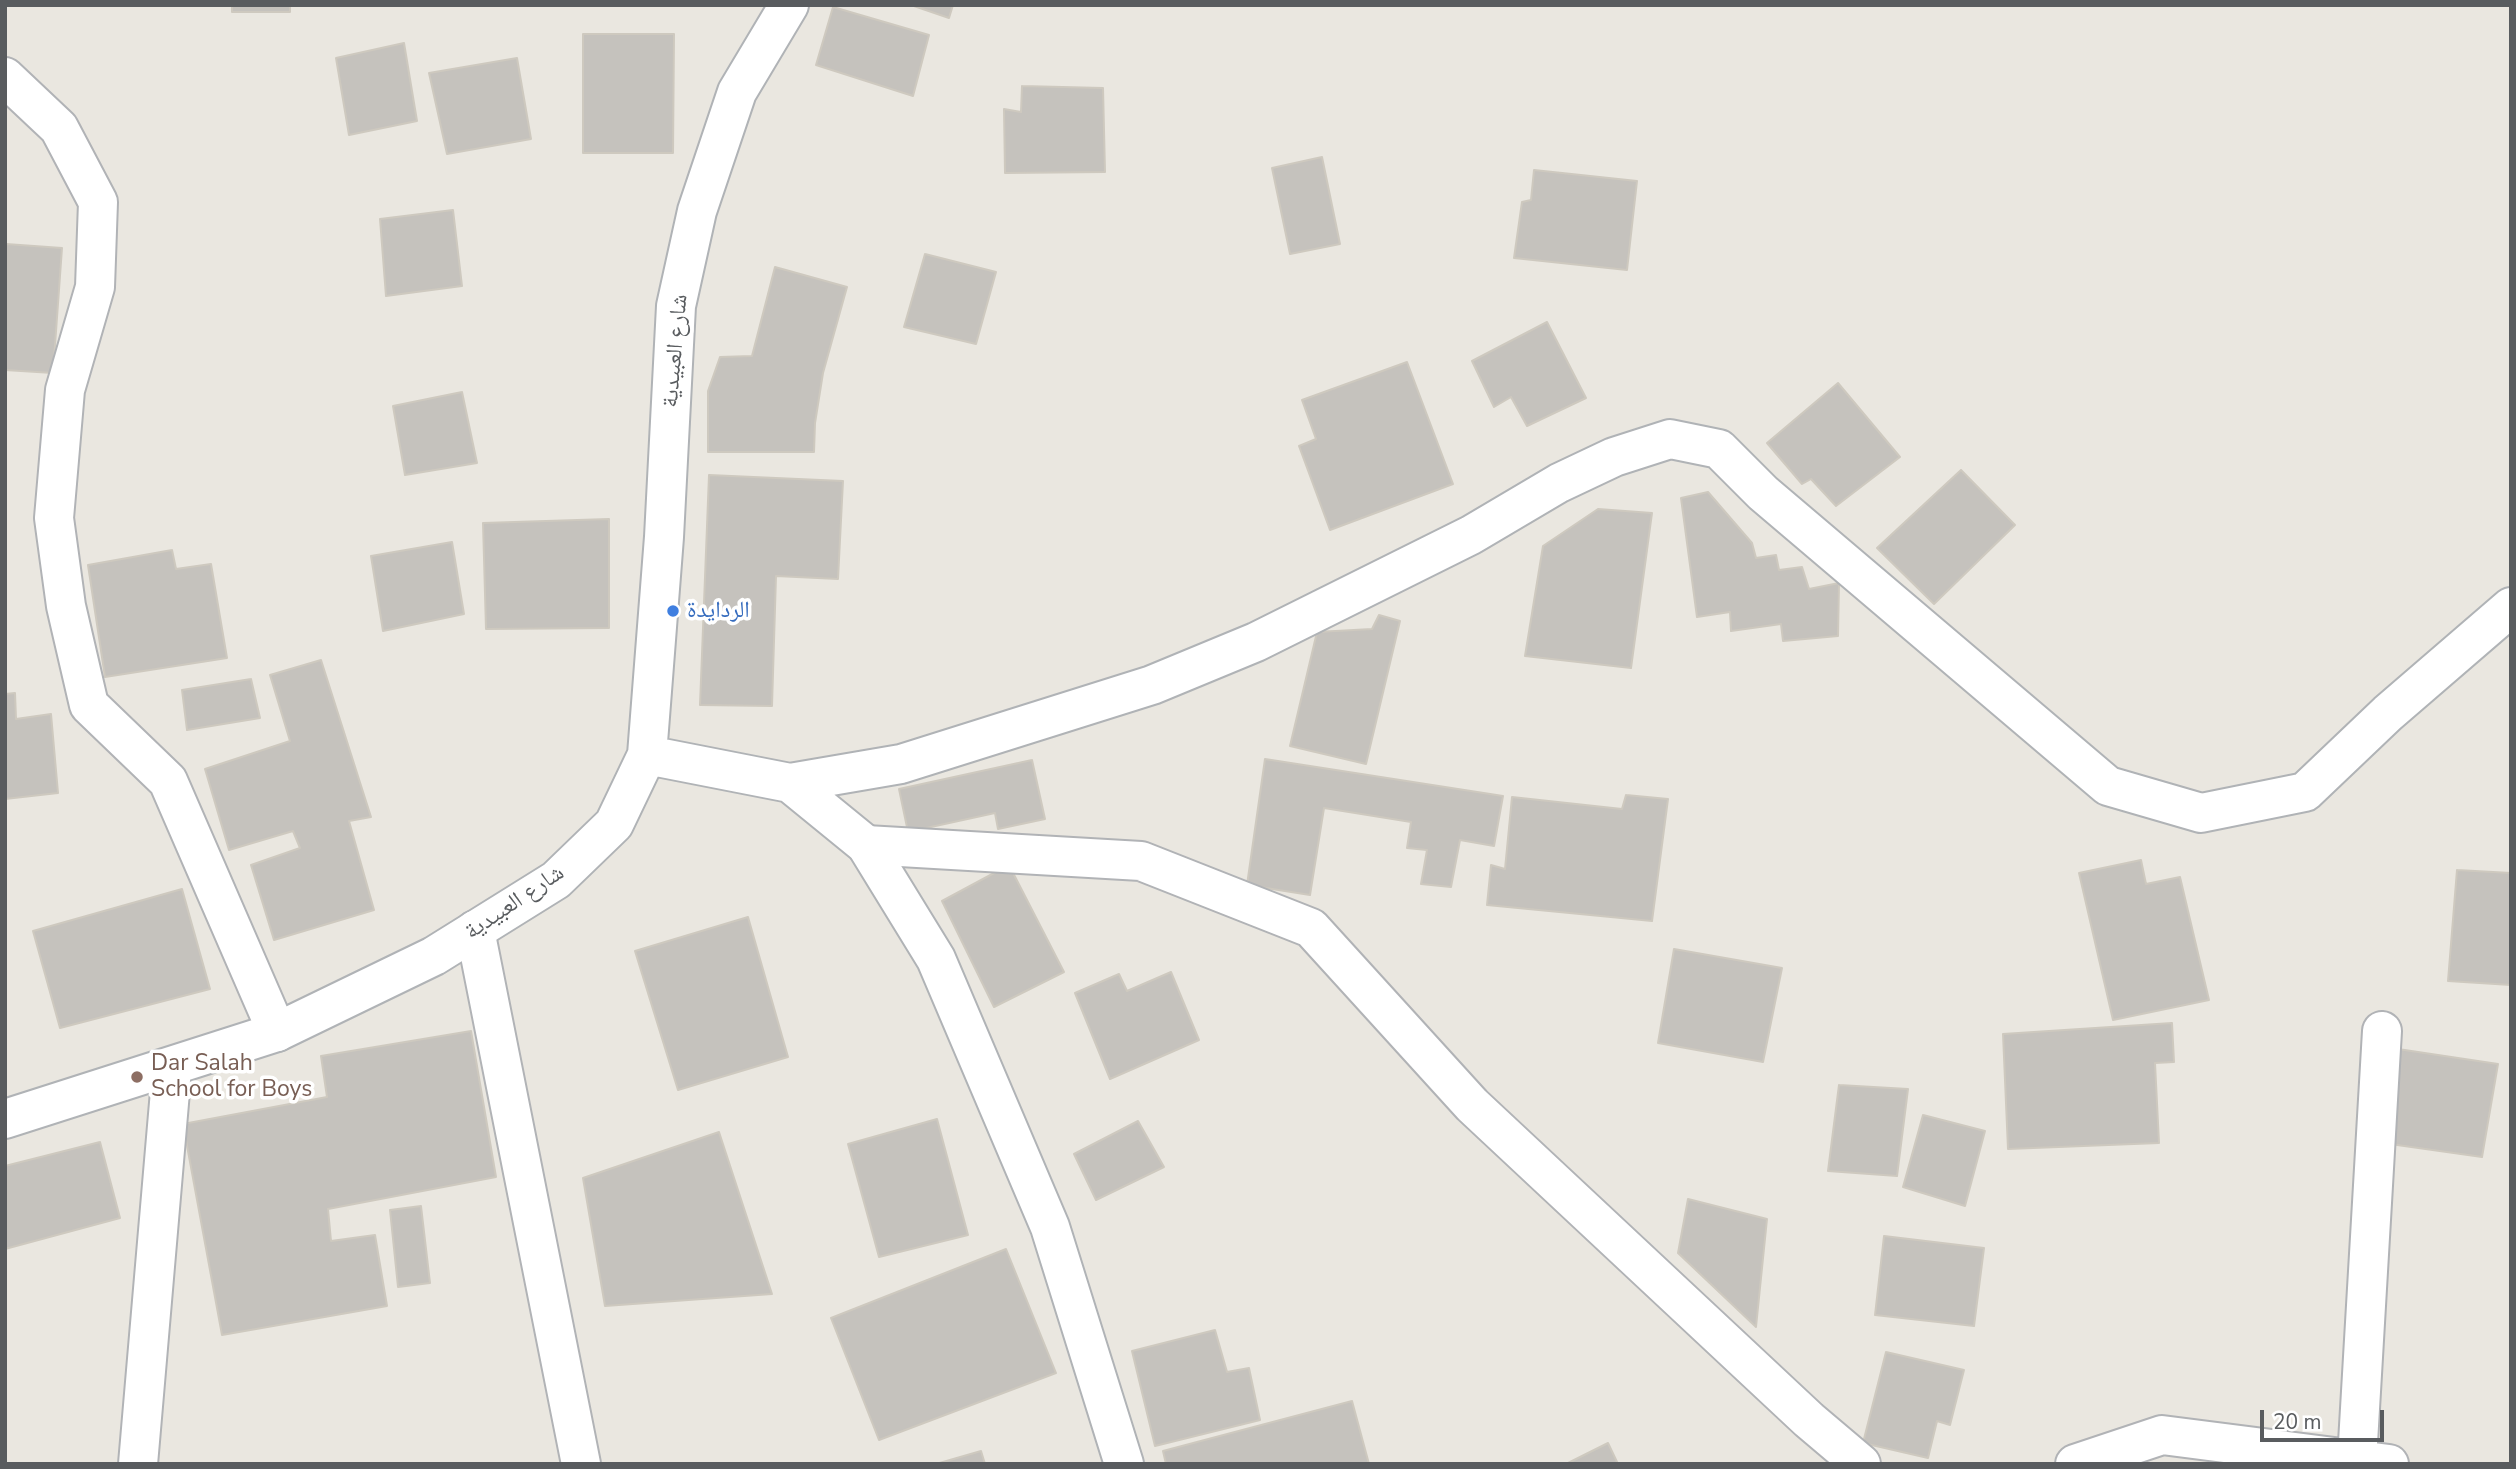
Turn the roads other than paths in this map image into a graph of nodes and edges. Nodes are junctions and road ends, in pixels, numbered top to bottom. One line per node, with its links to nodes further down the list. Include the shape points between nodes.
1 (789, 5): 4 (street, شارع العبيدية, via 737,92 697,211 676,306)
2 (5, 77): 9 (street, via 59,128 98,202 95,287 65,390 54,518 66,606 89,705 168,781)
3 (2511, 607): 5 (street, via 2305,792 2201,813 2108,786 1763,493 1719,449 1670,439 1559,482 1471,535 1256,642 1152,685 901,764)
4 (647, 755): 5 (street); 7 (street, شارع العبيدية, via 614,824 556,880)
5 (790, 783): 6 (street)
6 (866, 845): 16 (street, via 936,959 1050,1227); 17 (street, via 1141,861 1311,928 1472,1105 1808,1420)
7 (475, 930): 9 (street, شارع العبيدية, via 434,956); 15 (street)
8 (2382, 1031): 13 (street)
9 (277, 1032): 10 (street, شارع العبيدية)
10 (172, 1068): 11 (street, شارع العبيدية); 14 (street)
11 (5, 1119)
12 (2273, 1458): 13 (street); 18 (street, via 2162,1435)
13 (2373, 1462)
14 (138, 1464)
15 (581, 1464)
16 (1124, 1464)
17 (1861, 1464)
18 (2074, 1464)

